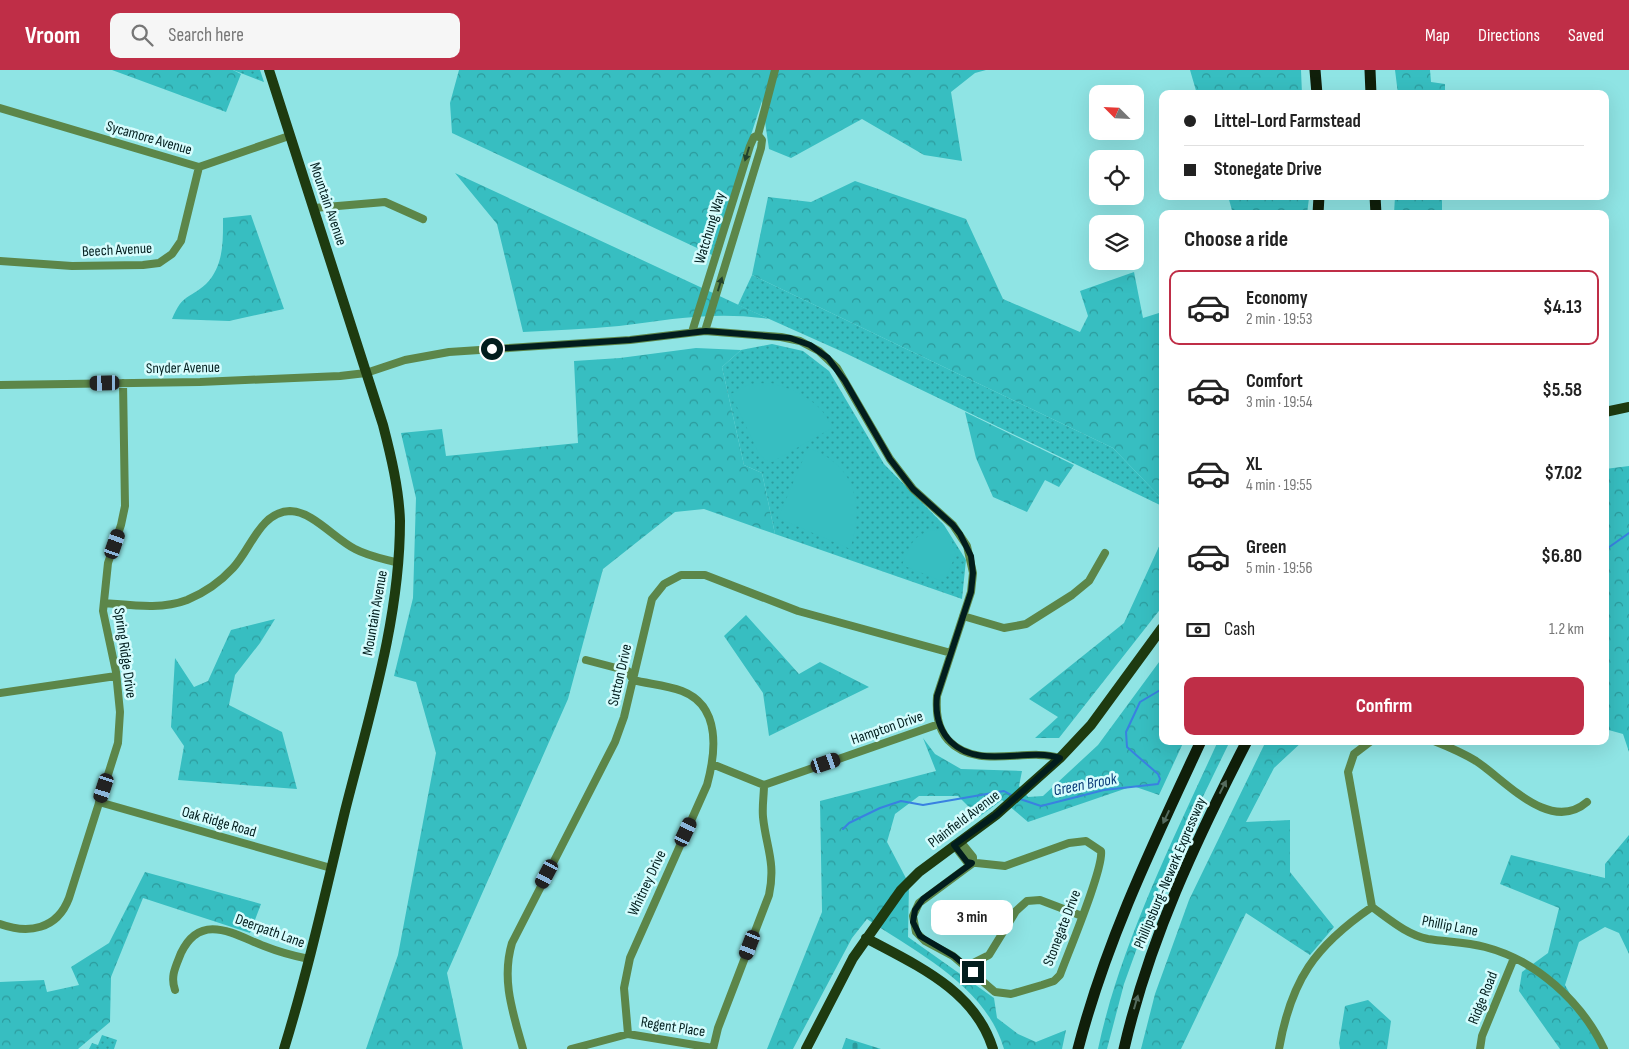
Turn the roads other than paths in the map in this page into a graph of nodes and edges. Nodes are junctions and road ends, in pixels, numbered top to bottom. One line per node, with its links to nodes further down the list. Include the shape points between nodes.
1 (269, 70): 9 (main road, Mountain Avenue)
2 (776, 70): 8 (street, Watchung Way)
3 (1315, 70): 5 (highway)
4 (1370, 70): 6 (highway)
5 (1317, 90)
6 (1372, 90)
7 (0, 108): 10 (street, Sycamore Avenue)
8 (758, 135): 14 (street, Watchung Way, one-way to 8, via 761,148); 15 (street, Watchung Way, one-way to 15, via 752,139)
9 (289, 136): 10 (street, Sycamore Avenue); 11 (main road, Mountain Avenue)
10 (199, 167): 13 (street, Beech Avenue, via 181,241 172,254 159,263 72,266)
11 (314, 208): 12 (street, via 385,202); 16 (main road, Mountain Avenue)
12 (423, 219)
13 (0, 261)
14 (706, 331): 15 (street, Snyder Avenue); 24 (street, Snyder Avenue, via 790,338 810,345 828,358 890,459 913,489 953,525 967,546 973,564 973,583)
15 (692, 332): 16 (street, Snyder Avenue, via 630,340 449,352 405,360)
16 (366, 373): 17 (street, Snyder Avenue); 22 (main road, Mountain Avenue, via 394,469 400,520)
17 (123, 383): 18 (street, Snyder Avenue); 23 (street, Spring Ridge Drive, via 125,506 108,563)
18 (0, 385)
19 (1629, 407): 20 (main road)
20 (1609, 411)
21 (1105, 552): 24 (street, via 1089,581 1026,624 1004,628)
22 (398, 563): 23 (street, via 357,550 336,539 305,514 283,512 263,524 233,568 200,594 168,605); 43 (main road, Mountain Avenue, via 388,637)
23 (104, 603): 28 (street, Spring Ridge Drive, via 106,633)
24 (963, 616): 26 (street, Snyder Avenue)
25 (1159, 632): 36 (main road, Plainfield Avenue, via 1091,726)
26 (951, 653): 29 (street, Sutton Drive, via 798,611 705,575 686,574 668,581 652,599); 31 (street, Snyder Avenue, via 937,696)
27 (586, 660): 29 (street, Whitney Drive, via 628,671)
28 (116, 676): 30 (street); 39 (street, Spring Ridge Drive, via 120,712 118,743)
29 (633, 680): 37 (street, Whitney Drive, via 682,692 700,704 712,722); 55 (street, Sutton Drive, via 615,742 512,943 507,985)
30 (0, 693)
31 (939, 724): 36 (street, via 955,746 975,756 1041,754); 38 (street, Hampton Drive)
32 (1198, 745): 59 (highway, Phillipsburg-Newark Expressway, one-way to 59, via 1116,927)
33 (1245, 745): 60 (highway, Phillipsburg-Newark Expressway, one-way to 33, via 1145,973 1172,899)
34 (1366, 745): 44 (street, via 1354,754 1348,772)
35 (1442, 745): 40 (street, via 1478,762 1536,805 1567,811)
36 (1060, 758): 41 (main road, Plainfield Avenue, via 1028,789)
37 (712, 764): 38 (street); 52 (street, Whitney Drive, via 702,797 630,958 624,996)
38 (764, 785): 53 (street, via 763,816 773,864 769,895)
39 (99, 802): 43 (street, Oak Ridge Road); 46 (street, Spring Ridge Drive, via 69,898 59,915 35,929 16,930)
40 (1586, 802)
41 (957, 843): 42 (street, via 973,857); 47 (main road, Plainfield Avenue, via 901,890)
42 (972, 863): 45 (street, Stonegate Drive, via 1005,866 1069,843 1086,841 1097,846 1102,857); 50 (street, Stonegate Drive, via 923,899 915,910 913,922 920,936)
43 (331, 868): 49 (main road, Mountain Avenue)
44 (1372, 907): 48 (street, Phillip Lane, via 1419,936 1487,947); 61 (street, via 1330,939 1302,976 1287,1007)
45 (1082, 916): 50 (street, via 1040,900 1027,901 1016,911 989,955); 50 (street, Stonegate Drive, via 1060,975 1054,981 1004,995 991,990)
46 (0, 924)
47 (866, 938): 57 (main road, Plainfield Avenue); 58 (main road, via 932,974 961,996 980,1021)
48 (1514, 958): 62 (street, Ridge Road, via 1482,1036); 63 (street, Phillip Lane, via 1558,988 1574,1005)
49 (309, 959): 51 (street, Deerpath Lane, via 262,946 226,930 209,929 194,936 183,950 173,974); 54 (main road, Mountain Avenue)
50 (967, 966)
51 (175, 990)
52 (628, 1034): 53 (street, Regent Place); 56 (street, Regent Place)
53 (713, 1048)
54 (284, 1049)
55 (524, 1049)
56 (571, 1049)
57 (806, 1049)
58 (993, 1049)
59 (1078, 1049)
60 (1124, 1049)
61 (1279, 1049)
62 (1480, 1049)
63 (1604, 1049)

